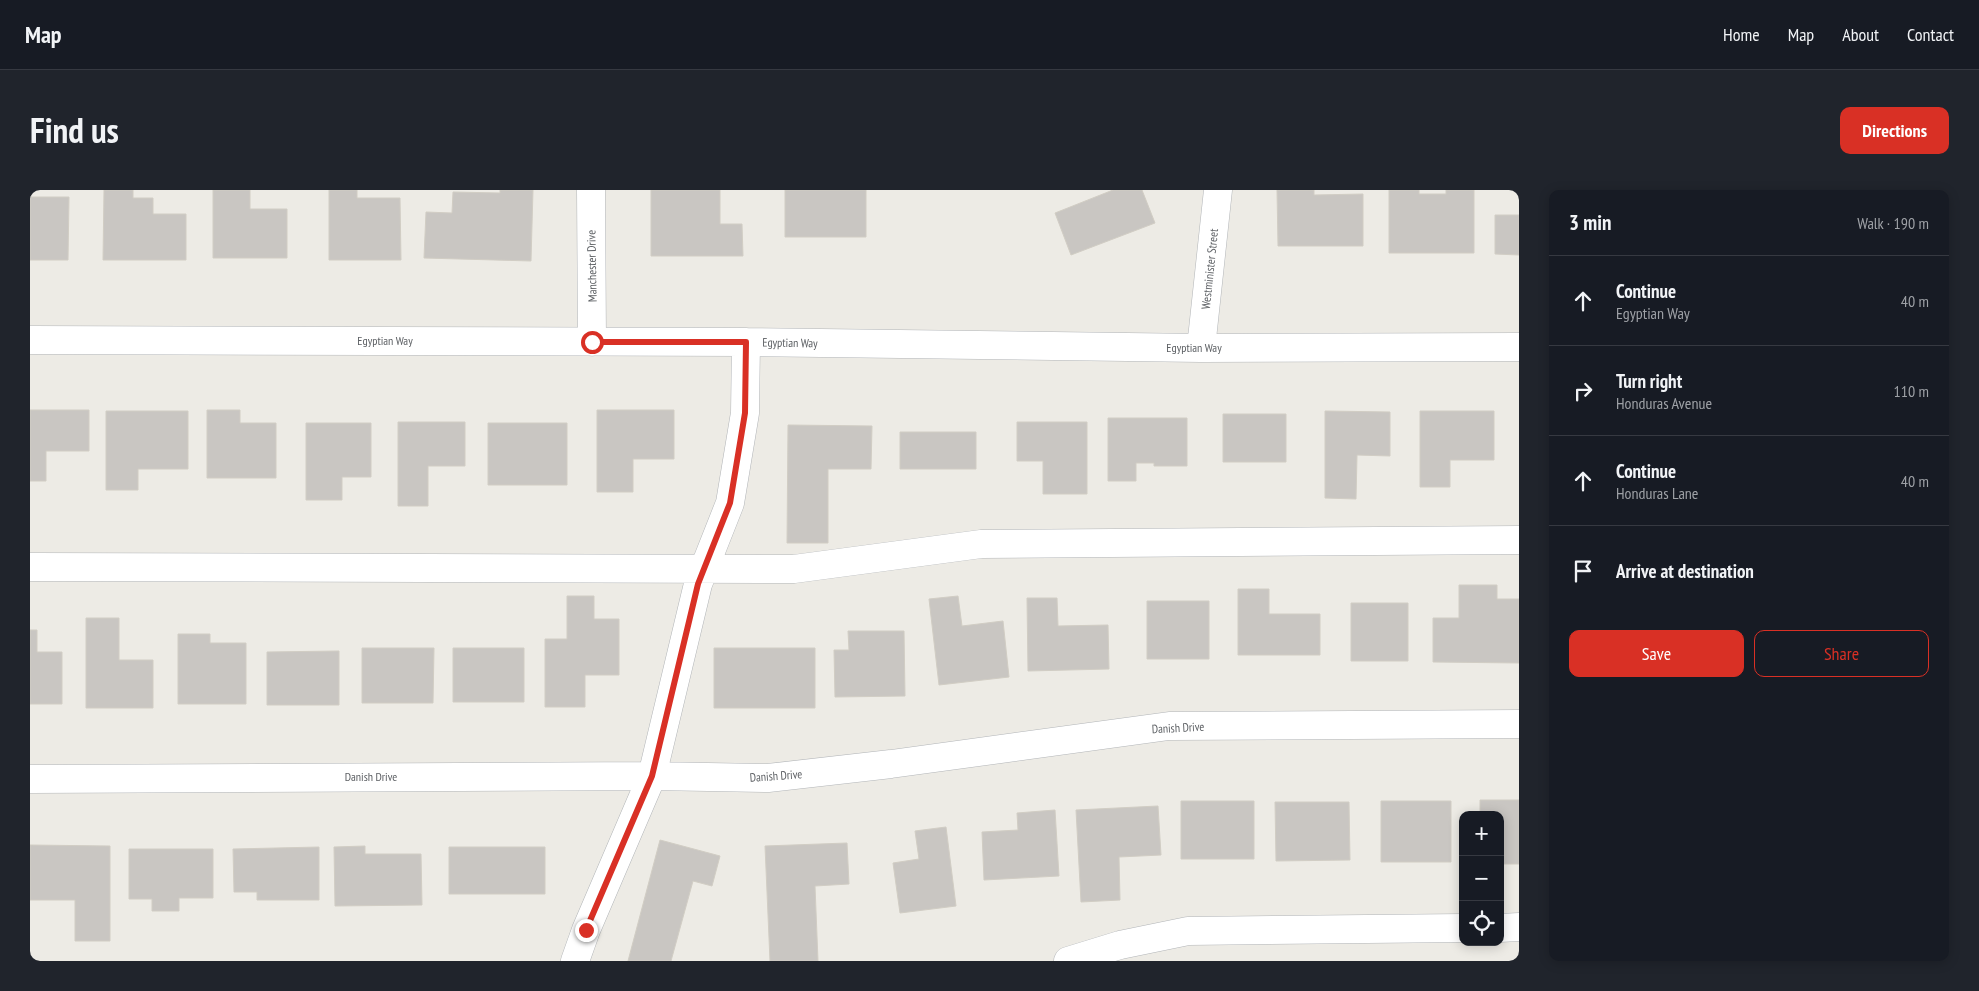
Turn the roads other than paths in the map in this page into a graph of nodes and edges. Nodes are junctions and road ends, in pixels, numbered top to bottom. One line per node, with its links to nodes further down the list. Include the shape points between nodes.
1 (591, 190): 4 (street, Manchester Drive)
2 (1218, 190): 7 (street, Westminister Street)
3 (30, 340): 4 (street, Egyptian Way)
4 (592, 342): 5 (street, Egyptian Way)
5 (746, 342): 7 (street, Egyptian Way); 10 (street, via 745,413 730,503)
6 (1519, 347): 7 (street, Egyptian Way)
7 (1201, 348)
8 (1519, 540): 10 (street, via 981,544 794,569)
9 (30, 567): 10 (street)
10 (704, 570): 12 (street)
11 (1519, 724): 12 (street, Danish Drive, via 1169,726 768,778)
12 (652, 776): 13 (street, Danish Drive); 17 (street)
13 (30, 779)
14 (1519, 927): 16 (street)
15 (1459, 928): 18 (street, via 1188,931 1120,945)
16 (1504, 928)
17 (575, 961)
18 (1068, 961)

